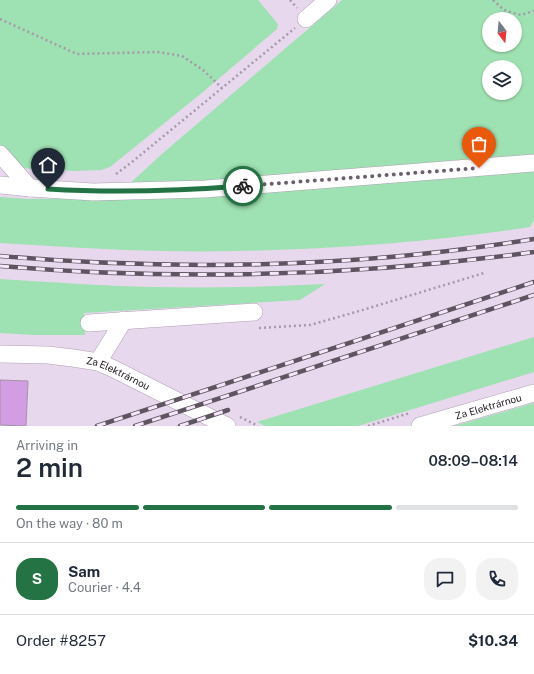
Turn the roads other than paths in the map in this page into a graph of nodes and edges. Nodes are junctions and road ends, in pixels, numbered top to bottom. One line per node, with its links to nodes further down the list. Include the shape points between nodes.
1 (328, 0): 2 (street)
2 (306, 19)
3 (0, 154): 6 (street)
4 (534, 163): 6 (street, via 205,189 93,192)
5 (0, 185): 6 (street)
6 (30, 188)
7 (254, 312): 8 (street)
8 (124, 320): 9 (street); 11 (street)
9 (89, 323)
10 (0, 354): 11 (street, Za Elektrárnou, via 48,355)
11 (98, 362): 13 (street, Za Elektrárnou)
12 (534, 393): 14 (street, Za Elektrárnou)
13 (223, 424)
14 (420, 426)

